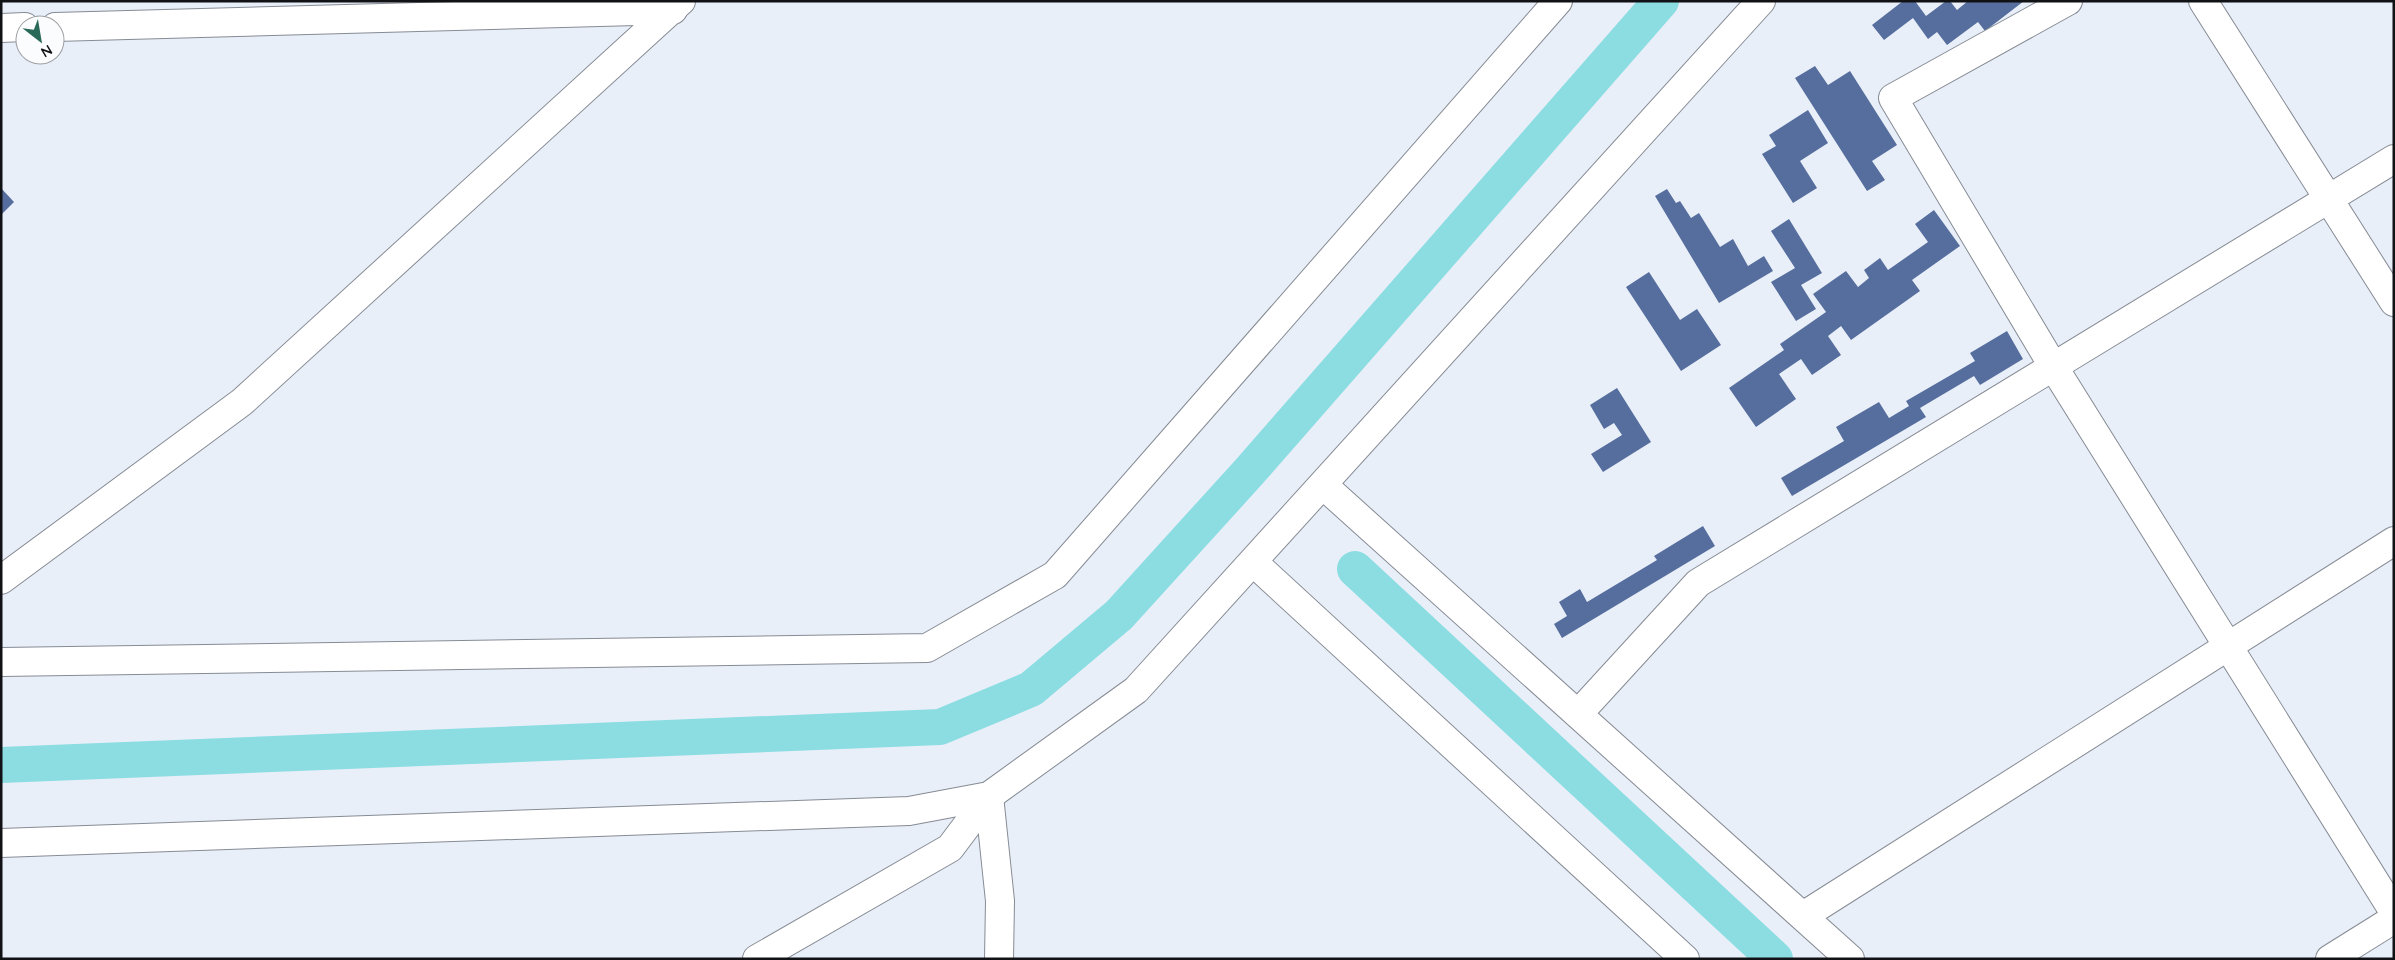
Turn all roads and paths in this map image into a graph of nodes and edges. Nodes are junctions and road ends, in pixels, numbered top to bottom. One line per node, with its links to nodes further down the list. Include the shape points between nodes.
1 (1558, 1): 18 (street, via 1054,575 927,648)
2 (1761, 1): 13 (street)
3 (2068, 1): 12 (street, via 1893,98)
4 (2203, 1): 10 (street)
5 (677, 6): 6 (street); 16 (street, via 242,402)
6 (65, 27)
7 (1, 28): 8 (street)
8 (15, 28)
9 (2394, 158): 10 (street)
10 (2328, 198): 11 (street); 12 (street)
11 (2394, 302)
12 (2053, 366): 17 (street); 19 (street, via 1698,583)
13 (1323, 485): 15 (street); 19 (street)
14 (2394, 541): 17 (street)
15 (1253, 562): 20 (street, via 1136,690); 27 (street)
16 (1, 580)
17 (2228, 646): 22 (street); 23 (street)
18 (1, 662)
19 (1578, 714): 23 (street)
20 (989, 796): 21 (street, via 909,811); 25 (street, via 950,848); 26 (street, via 1000,901)
21 (1, 843)
22 (2394, 912)
23 (1803, 916): 28 (street)
24 (2394, 919): 29 (street)
25 (757, 959)
26 (999, 959)
27 (1685, 959)
28 (1850, 959)
29 (2330, 959)

